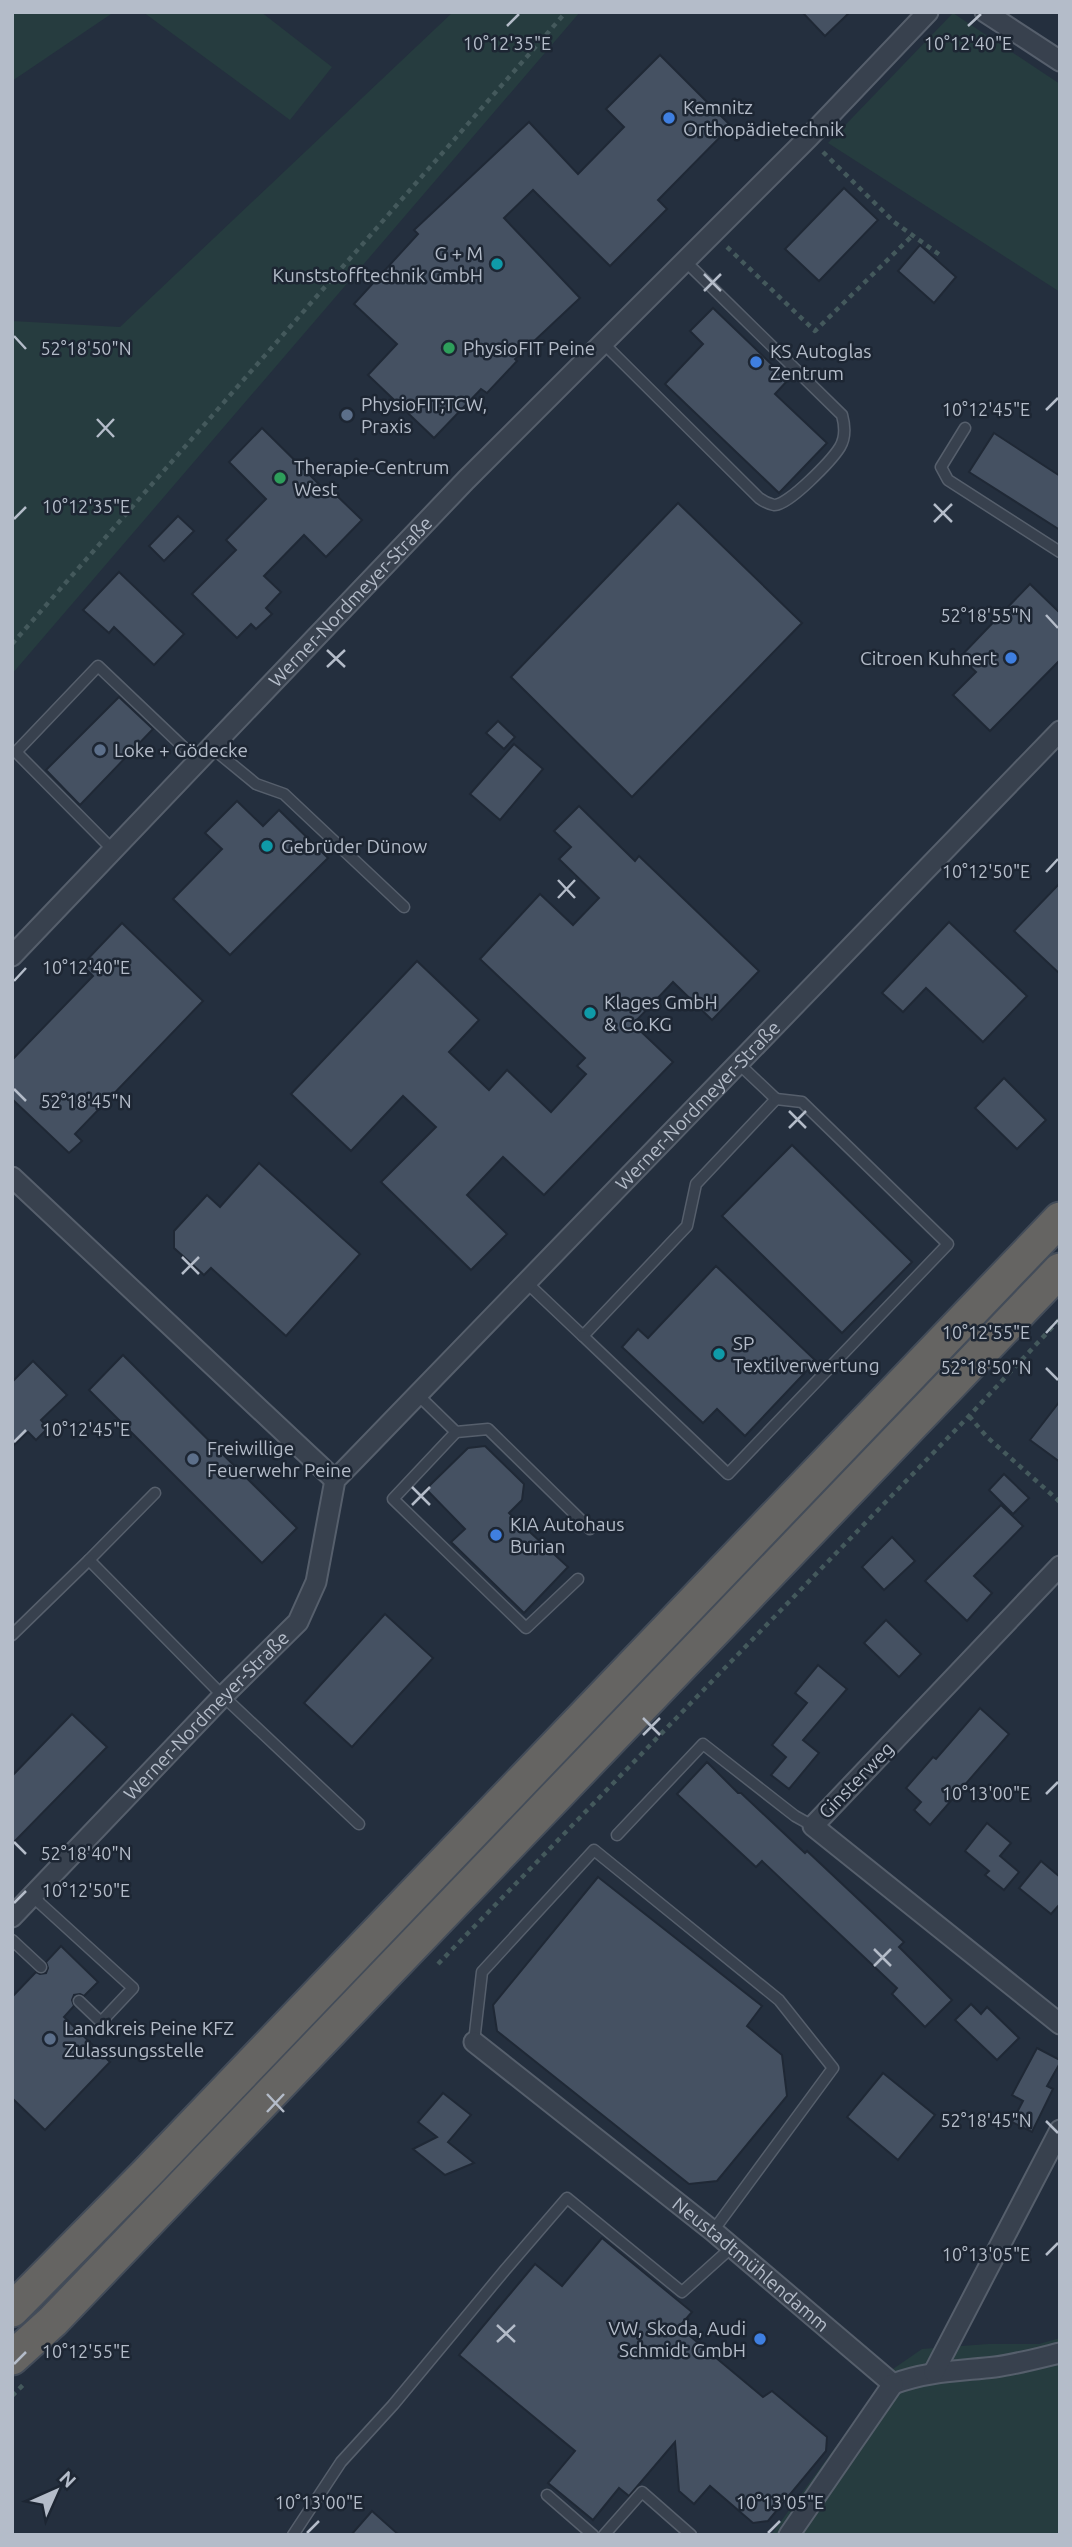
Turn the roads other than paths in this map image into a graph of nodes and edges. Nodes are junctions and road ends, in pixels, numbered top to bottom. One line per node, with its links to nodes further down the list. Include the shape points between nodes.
1 (928, 12): 4 (street, Werner-Nordmeyer-Straße)
2 (985, 12): 3 (street)
3 (1060, 61)
4 (684, 260): 5 (street, Werner-Nordmeyer-Straße); 5 (lane, via 842,415 841,447 794,496 772,505 759,498)
5 (603, 342): 9 (street, Werner-Nordmeyer-Straße)
6 (965, 428): 7 (lane, via 941,467 948,480)
7 (1060, 552)
8 (1060, 731): 13 (street, Werner-Nordmeyer-Straße)
9 (204, 754): 10 (street, Werner-Nordmeyer-Straße); 10 (lane, via 98,666 16,752); 11 (lane, via 256,784 284,794)
10 (113, 850): 12 (street, Werner-Nordmeyer-Straße)
11 (404, 907)
12 (12, 956)
13 (738, 1063): 14 (lane); 18 (street, Werner-Nordmeyer-Straße)
14 (776, 1099): 19 (lane, via 696,1184 687,1226); 19 (lane, via 802,1102 948,1244 728,1474)
15 (12, 1177): 22 (street)
16 (1060, 1219): 43 (highway)
17 (1060, 1270): 45 (highway, via 53,2321)
18 (526, 1282): 19 (lane); 20 (street, Werner-Nordmeyer-Straße)
19 (583, 1336)
20 (418, 1395): 21 (lane); 22 (street, Werner-Nordmeyer-Straße)
21 (456, 1432): 24 (lane, via 488,1429); 27 (lane, via 393,1499 526,1628)
22 (335, 1480): 29 (street, Werner-Nordmeyer-Straße, via 316,1582 298,1622)
23 (155, 1493): 25 (lane)
24 (590, 1529)
25 (89, 1560): 28 (lane); 29 (lane)
26 (1060, 1566): 31 (street, Ginsterweg)
27 (578, 1579)
28 (12, 1635)
29 (223, 1696): 30 (lane); 33 (street, Werner-Nordmeyer-Straße)
30 (359, 1824)
31 (813, 1826): 32 (lane, via 703,1744); 38 (street, Ginsterweg)
32 (617, 1835)
33 (32, 1896): 34 (street, Werner-Nordmeyer-Straße); 37 (lane, via 133,1988 101,2022)
34 (12, 1917)
35 (12, 1940): 36 (lane)
36 (41, 1966)
37 (79, 2001)
38 (1060, 2024)
39 (474, 2042): 41 (street, Neustadtmühlendamm); 41 (lane, via 482,1972 594,1850 779,2000 833,2068)
40 (1060, 2130): 46 (street)
41 (713, 2231): 42 (street, Neustadtmühlendamm)
42 (732, 2247): 47 (street, Neustadtmühlendamm); 49 (lane, via 682,2292 567,2198 341,2462)
43 (12, 2310)
44 (1060, 2353): 46 (street, via 998,2367)
45 (22, 2367)
46 (934, 2372): 47 (street)
47 (893, 2384): 53 (street)
48 (547, 2495): 50 (lane)
49 (293, 2535)
50 (593, 2535)
51 (604, 2535): 52 (lane, via 642,2492)
52 (691, 2535)
53 (789, 2535)

